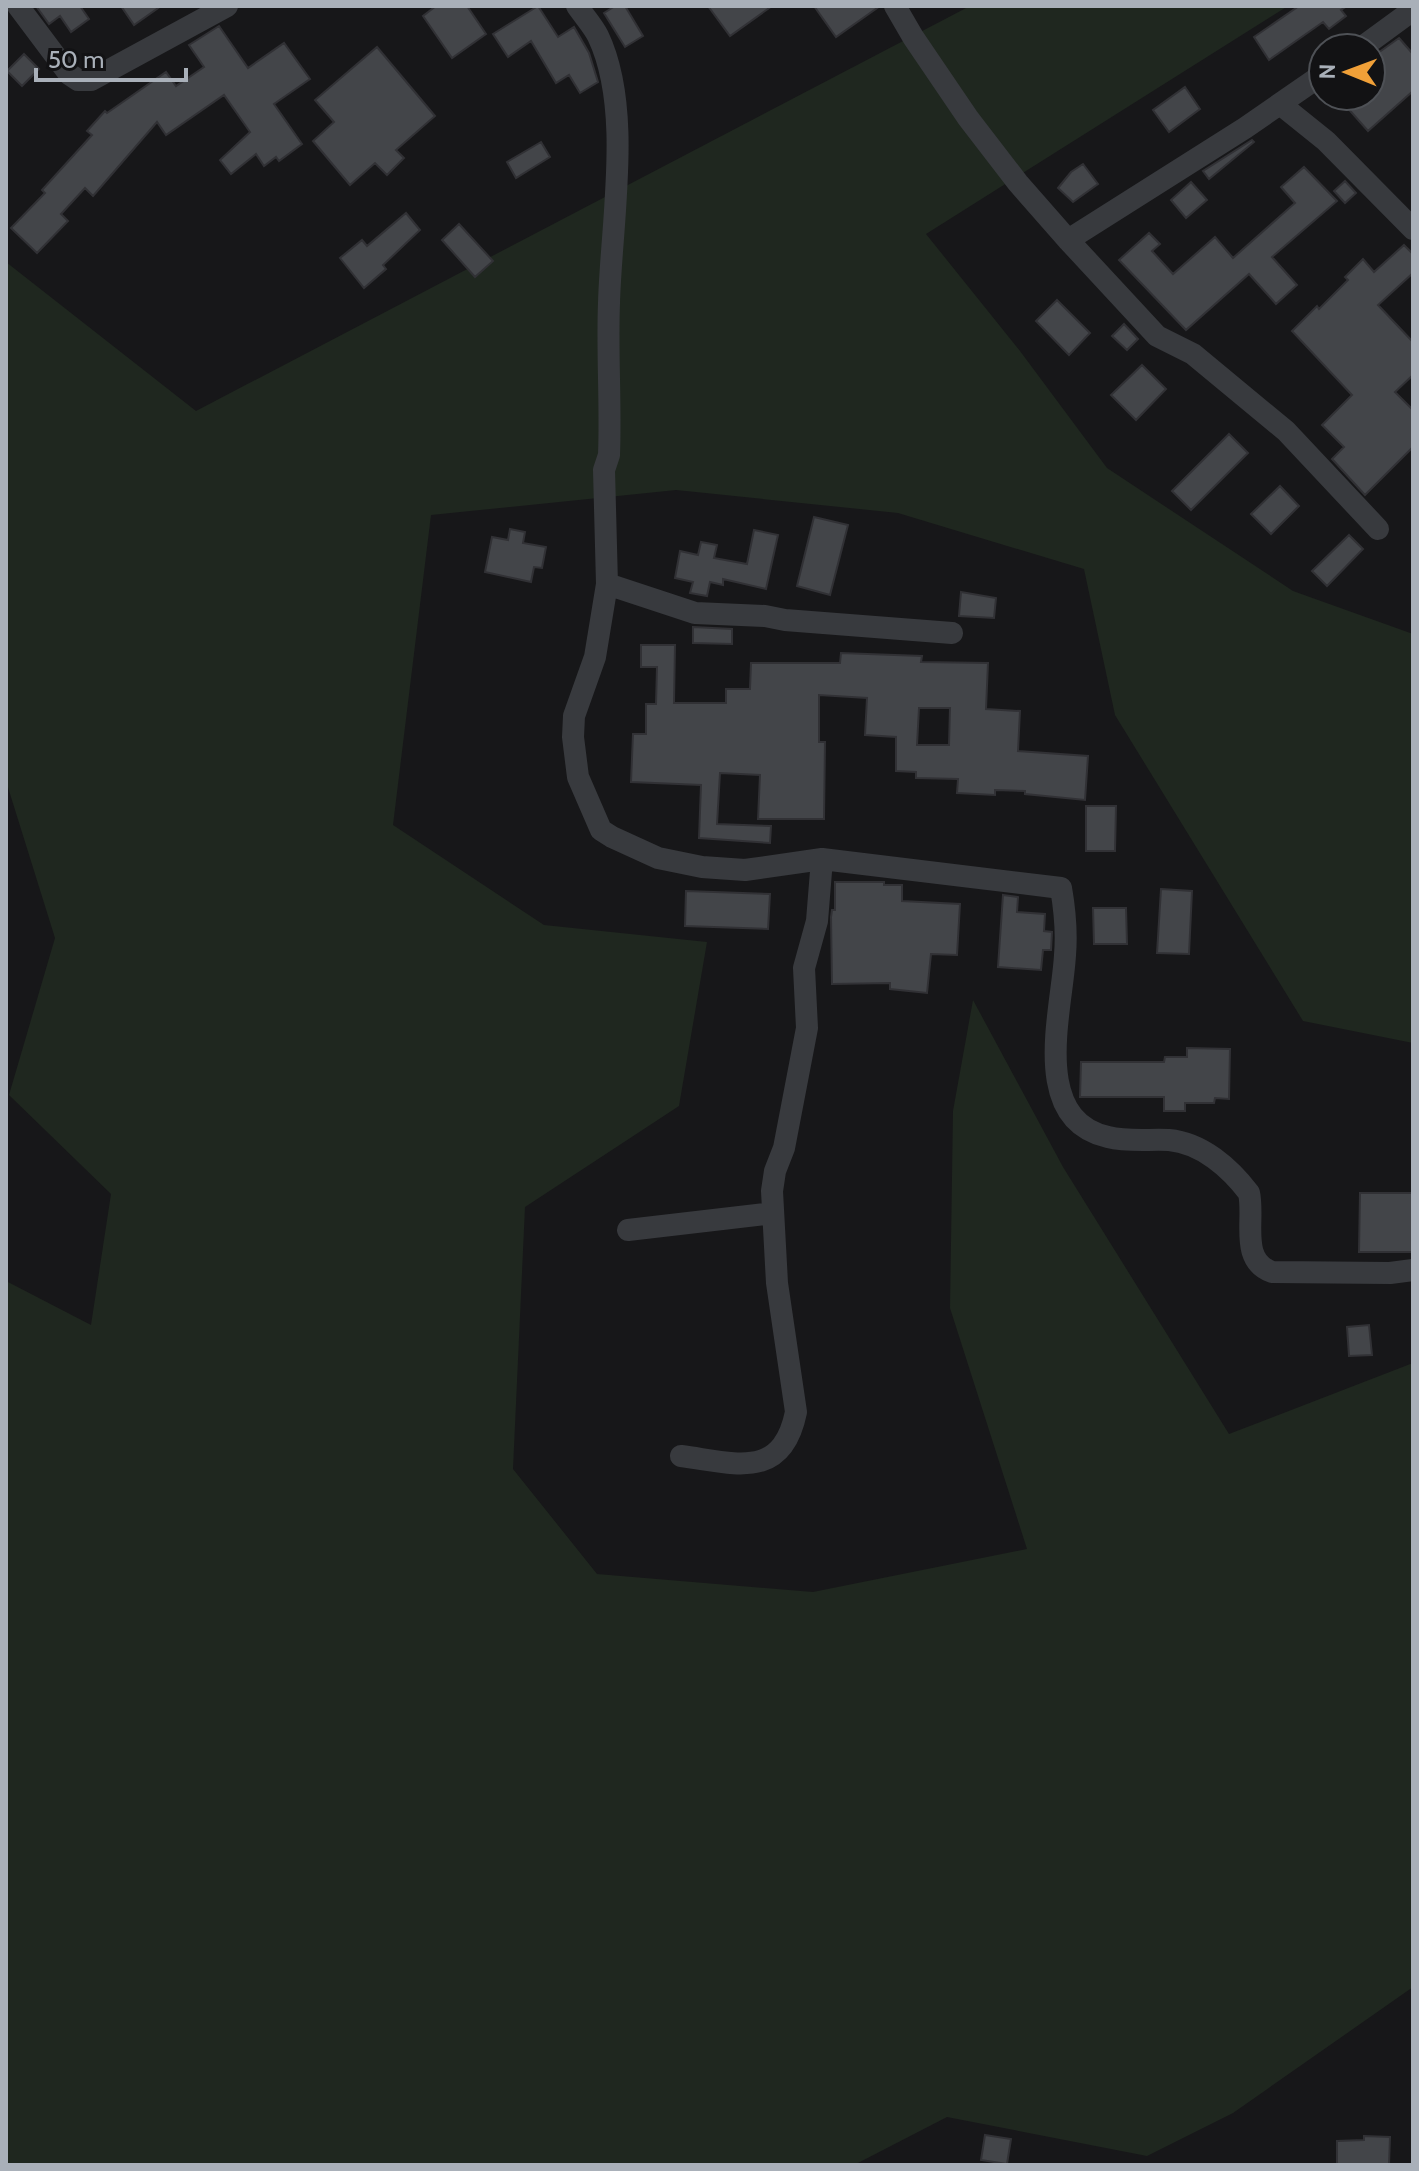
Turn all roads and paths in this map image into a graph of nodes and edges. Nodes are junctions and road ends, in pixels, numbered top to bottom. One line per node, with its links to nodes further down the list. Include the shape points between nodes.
1 (18, 6): 2 (street, via 69,74 91,80)
2 (227, 6)
3 (577, 6): 12 (street, via 598,35 609,69 617,137 609,455 604,470)
4 (895, 6): 10 (street, via 968,118)
5 (1413, 10): 6 (street)
6 (1383, 32)
7 (1307, 85): 8 (street)
8 (1280, 104): 9 (street, via 1326,141); 10 (street)
9 (1413, 229)
10 (1068, 240): 11 (street, via 1157,336 1193,354 1286,431)
11 (1378, 529)
12 (607, 584): 13 (street, via 695,613); 14 (street, via 595,657 574,716 573,737 578,777 601,830 658,858 702,867 745,870)
13 (952, 633)
14 (822, 859): 15 (street, via 817,921 804,968 807,1028 775,1171); 17 (street, via 1061,888 1067,922 1056,1075 1062,1103 1078,1122 1097,1135 1172,1140 1203,1149 1249,1193 1250,1245 1261,1268)
15 (773, 1213): 16 (street); 18 (street, via 777,1283 796,1412 793,1428 786,1444 765,1460 738,1463)
16 (628, 1230)
17 (1413, 1270)
18 (681, 1456)

